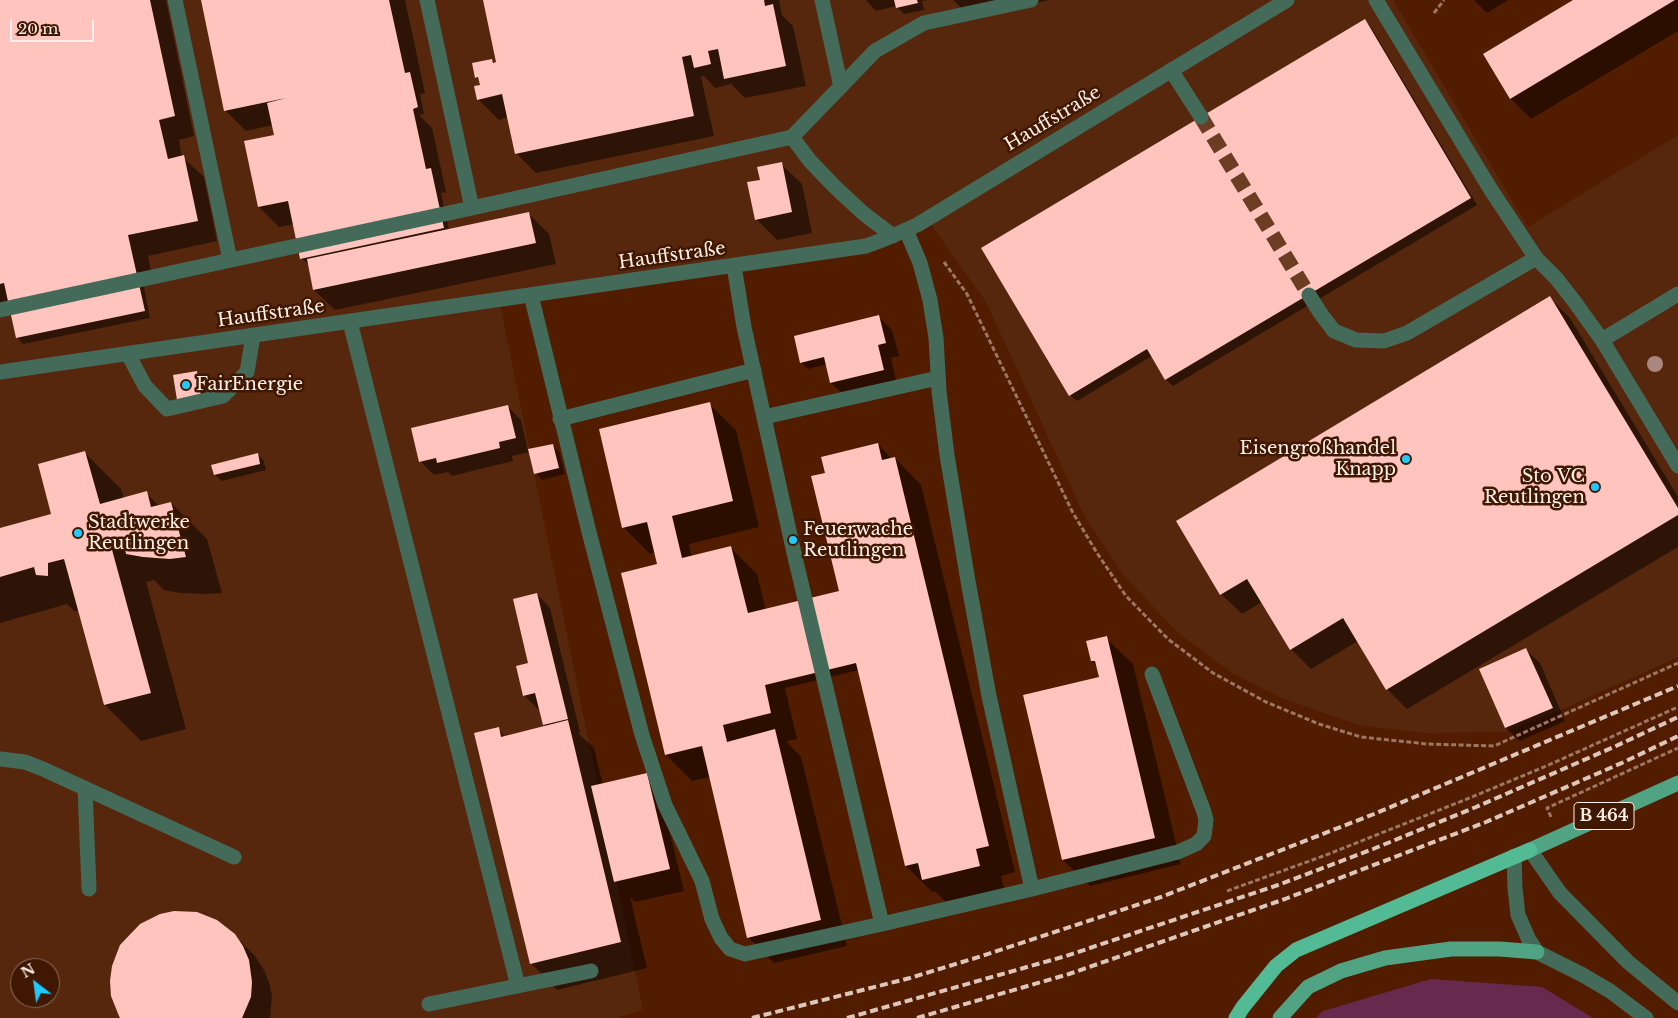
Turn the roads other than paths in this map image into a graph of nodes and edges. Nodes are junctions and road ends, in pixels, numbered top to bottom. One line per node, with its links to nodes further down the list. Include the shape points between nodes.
1 (175, 0): 14 (street)
2 (427, 0): 11 (street)
3 (822, 0): 8 (street)
4 (1031, 0): 8 (street, via 924,23 875,51)
5 (1287, 0): 7 (street, Hauffstraße)
6 (1376, 0): 13 (street)
7 (1171, 70): 9 (street); 12 (street, Hauffstraße)
8 (841, 87): 10 (street)
9 (1200, 117)
10 (792, 138): 11 (street); 12 (street, via 835,188 863,213)
11 (472, 208): 14 (street)
12 (900, 233): 15 (street, Hauffstraße, via 858,248); 26 (street, via 914,247 930,300)
13 (1536, 258): 18 (street, via 1408,333 1384,341 1356,340 1334,331); 22 (street, via 1574,300)
14 (230, 260): 19 (street)
15 (734, 266): 17 (street, Hauffstraße); 24 (street)
16 (1678, 294): 22 (street)
17 (531, 295): 20 (street, Hauffstraße); 28 (street)
18 (1309, 295)
19 (0, 310)
20 (350, 322): 21 (street, Hauffstraße); 42 (street)
21 (252, 336): 23 (street, Hauffstraße); 23 (street, via 247,372 223,396 167,409 145,386)
22 (1602, 340): 29 (street)
23 (128, 354): 25 (street, Hauffstraße)
24 (754, 370): 27 (street); 28 (street)
25 (0, 372)
26 (938, 378): 27 (street); 38 (street, via 947,455 989,696)
27 (764, 417): 39 (street)
28 (560, 419): 39 (street, via 642,735 666,805 702,881 712,919 721,938 730,949 745,954)
29 (1678, 466)
30 (1152, 674): 38 (street, via 1204,812 1204,836 1196,844 1178,852)
31 (0, 759): 33 (street, via 25,762)
32 (1678, 783): 34 (main road, B 464)
33 (85, 788): 36 (street); 37 (street)
34 (1530, 850): 35 (highway, B 464); 43 (street, via 1560,893 1628,962)
35 (1514, 856): 40 (street, via 1518,916); 45 (highway, B 464, via 1296,950 1276,966)
36 (234, 857)
37 (89, 889)
38 (1032, 889): 39 (street)
39 (882, 924)
40 (1537, 952): 46 (main road, via 1451,949 1385,958 1340,971 1308,987); 47 (street, via 1581,974)
41 (591, 971): 42 (street)
42 (518, 986): 44 (street)
43 (1678, 1003)
44 (429, 1004)
45 (1236, 1018)
46 (1280, 1018)
47 (1646, 1018)

